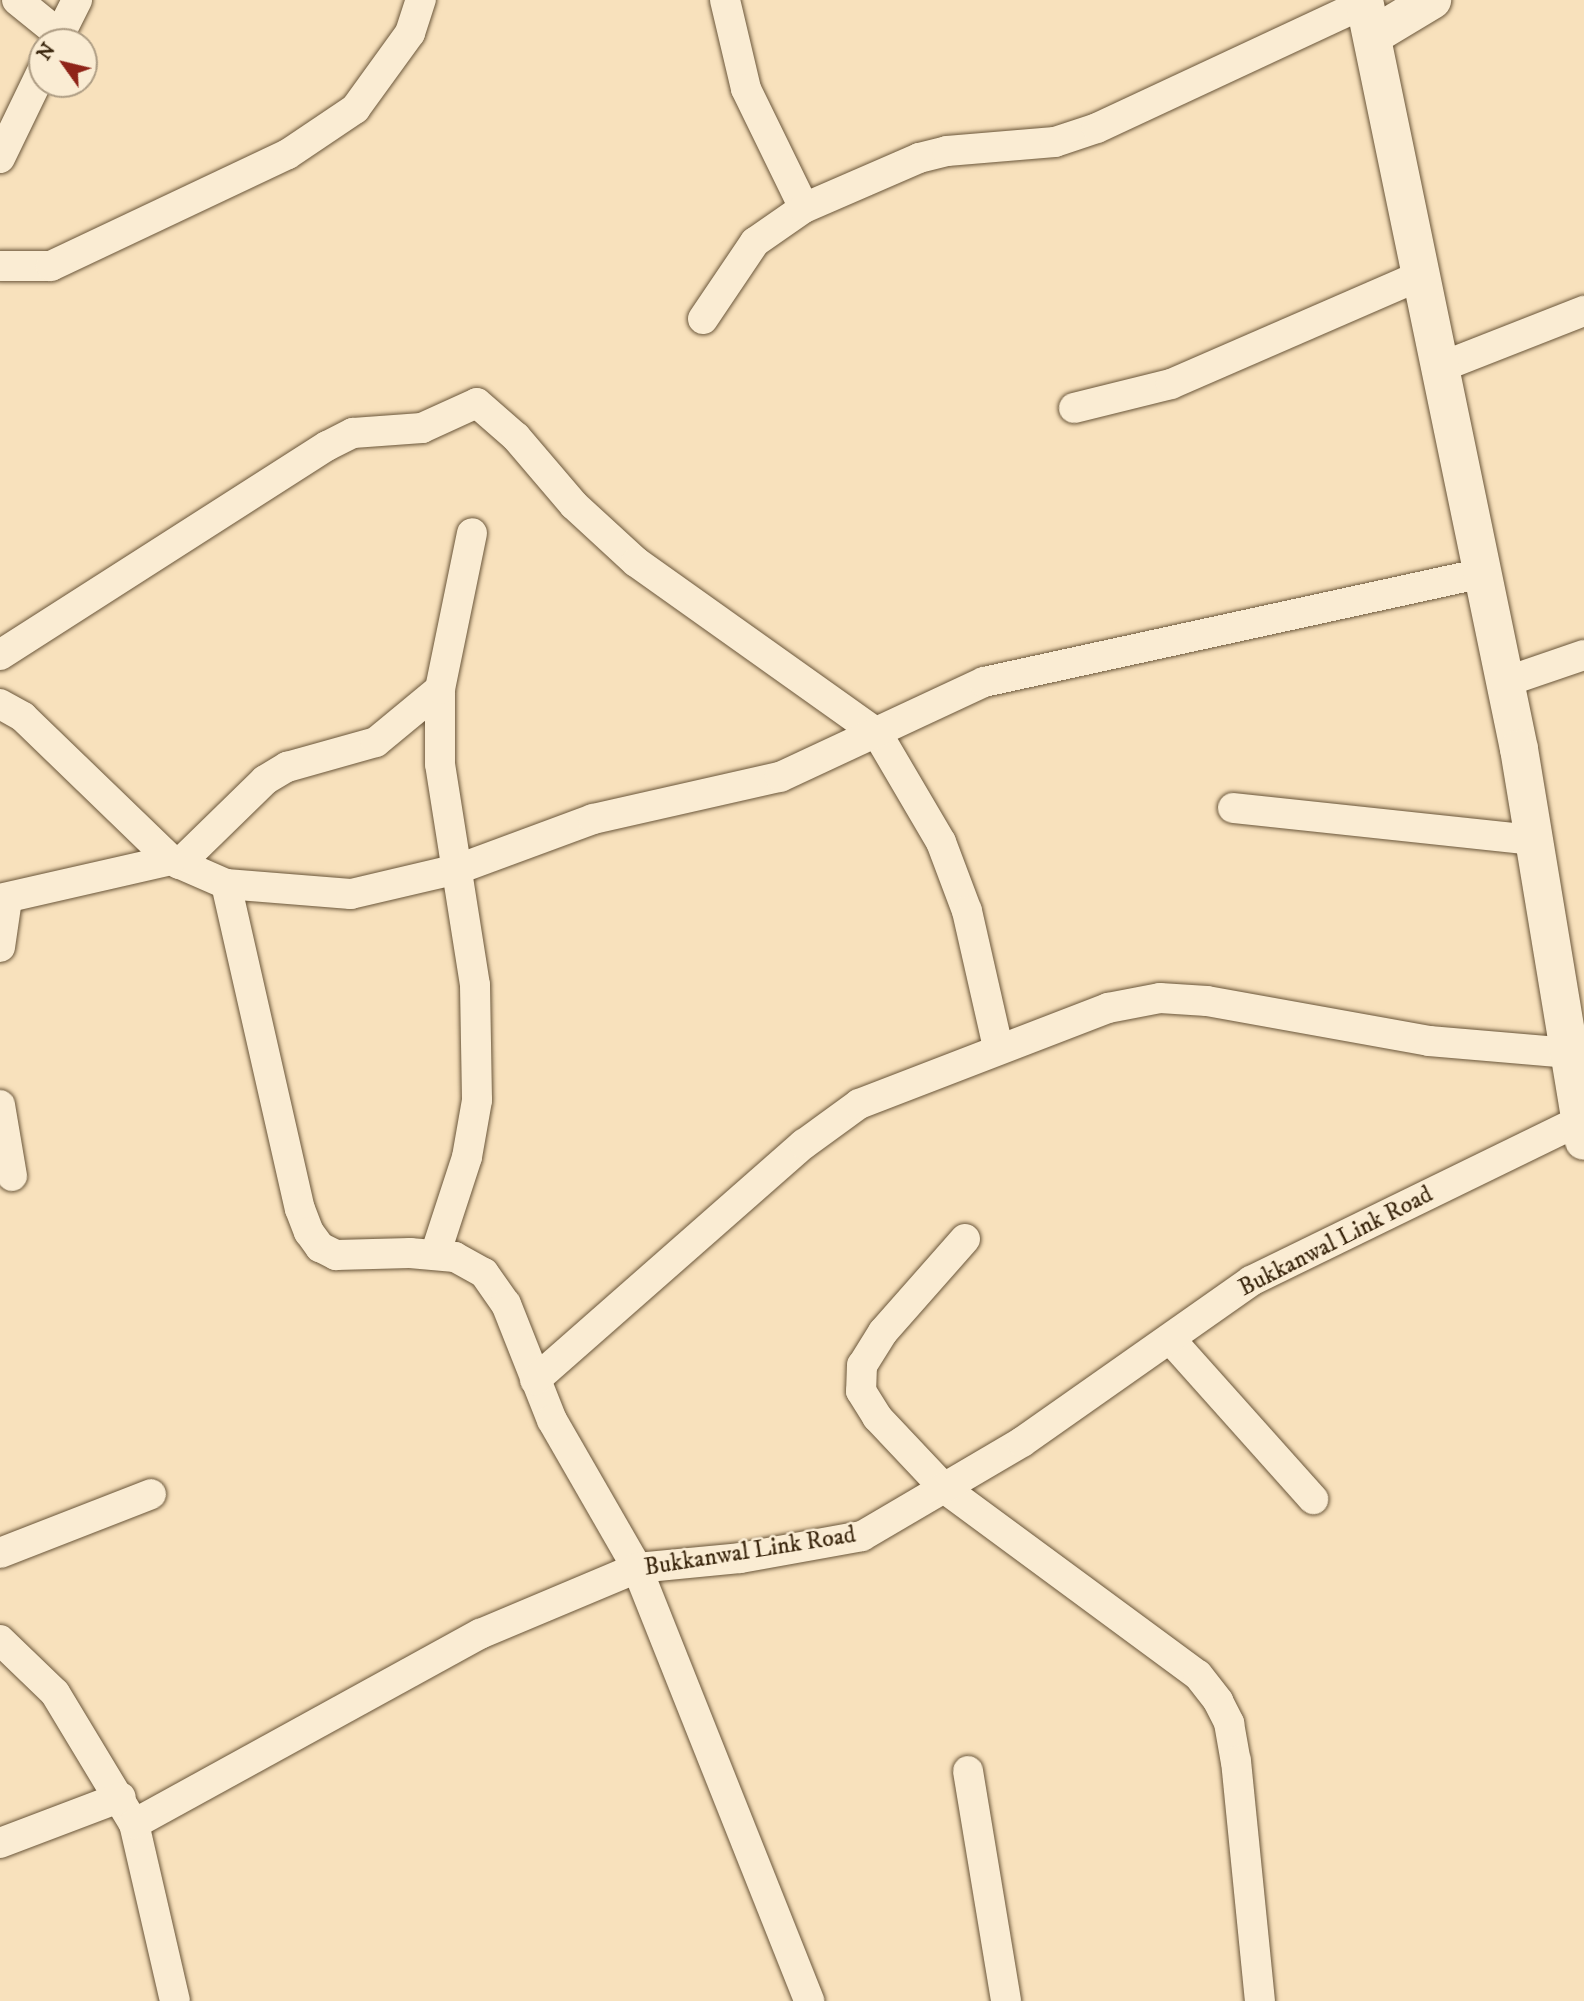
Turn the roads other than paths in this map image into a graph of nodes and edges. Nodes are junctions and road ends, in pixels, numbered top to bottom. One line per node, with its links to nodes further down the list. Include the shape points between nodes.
1 (17, 0): 7 (street)
2 (77, 0): 8 (street)
3 (421, 0): 12 (street, via 410,33 355,109 288,154 51,266)
4 (725, 0): 11 (street, via 746,89)
5 (1432, 0): 6 (street)
6 (1367, 13): 11 (street, via 1097,128 1055,142 947,151 919,158); 13 (street)
7 (46, 28)
8 (63, 28)
9 (29, 98): 10 (street)
10 (0, 158)
11 (804, 208): 15 (street, via 755,242)
12 (0, 266)
13 (1422, 275): 16 (street); 17 (street, via 1171,384)
14 (1584, 311): 16 (street)
15 (703, 319)
16 (1441, 367): 19 (street)
17 (1074, 408)
18 (472, 533): 23 (street)
19 (1483, 573): 22 (street); 25 (street, via 984,682)
20 (0, 655): 25 (street, via 327,446 353,433 422,428 477,403 516,437 574,505 636,562)
21 (1584, 655): 22 (street)
22 (1505, 682): 27 (street)
23 (440, 689): 28 (street, via 376,742 286,767 265,780); 29 (street, via 440,764)
24 (0, 704): 28 (street, via 23,717)
25 (877, 733): 29 (street, via 780,777 593,819); 33 (street, via 946,853 967,911)
26 (1233, 808): 27 (street)
27 (1534, 840): 34 (street)
28 (175, 862): 30 (street); 31 (street)
29 (458, 869): 30 (street, via 351,894); 39 (street, via 475,985 477,1100 467,1157)
30 (226, 884): 39 (street, via 309,1232 320,1247 336,1255)
31 (4, 899): 32 (street)
32 (0, 947)
33 (998, 1048): 34 (street, via 1108,1008 1160,998 1207,1001 1429,1041); 41 (street, via 859,1104 804,1144)
34 (1569, 1053): 36 (street)
35 (0, 1105): 37 (street)
36 (1583, 1127): 40 (street, Bukkanwal Link Road, via 1251,1281)
37 (12, 1176)
38 (965, 1239): 42 (street, via 883,1332 862,1365 861,1391 877,1417)
39 (435, 1255): 41 (street, via 455,1257 484,1273 506,1304)
40 (1170, 1339): 42 (street, Bukkanwal Link Road, via 1022,1442); 44 (street)
41 (535, 1380): 46 (street, via 582,1480)
42 (944, 1488): 46 (street, Bukkanwal Link Road, via 862,1536 740,1558); 55 (street, via 1198,1675 1218,1701 1229,1723 1236,1761)
43 (151, 1494): 45 (street)
44 (1313, 1499)
45 (0, 1553)
46 (637, 1568): 50 (street, Bukkanwal Link Road, via 480,1634); 53 (street)
47 (0, 1640): 49 (street, via 55,1693)
48 (968, 1771): 54 (street)
49 (121, 1797): 50 (street); 51 (street)
50 (134, 1824): 52 (street)
51 (0, 1843)
52 (175, 2001)
53 (809, 2001)
54 (1006, 2001)
55 (1260, 2001)

